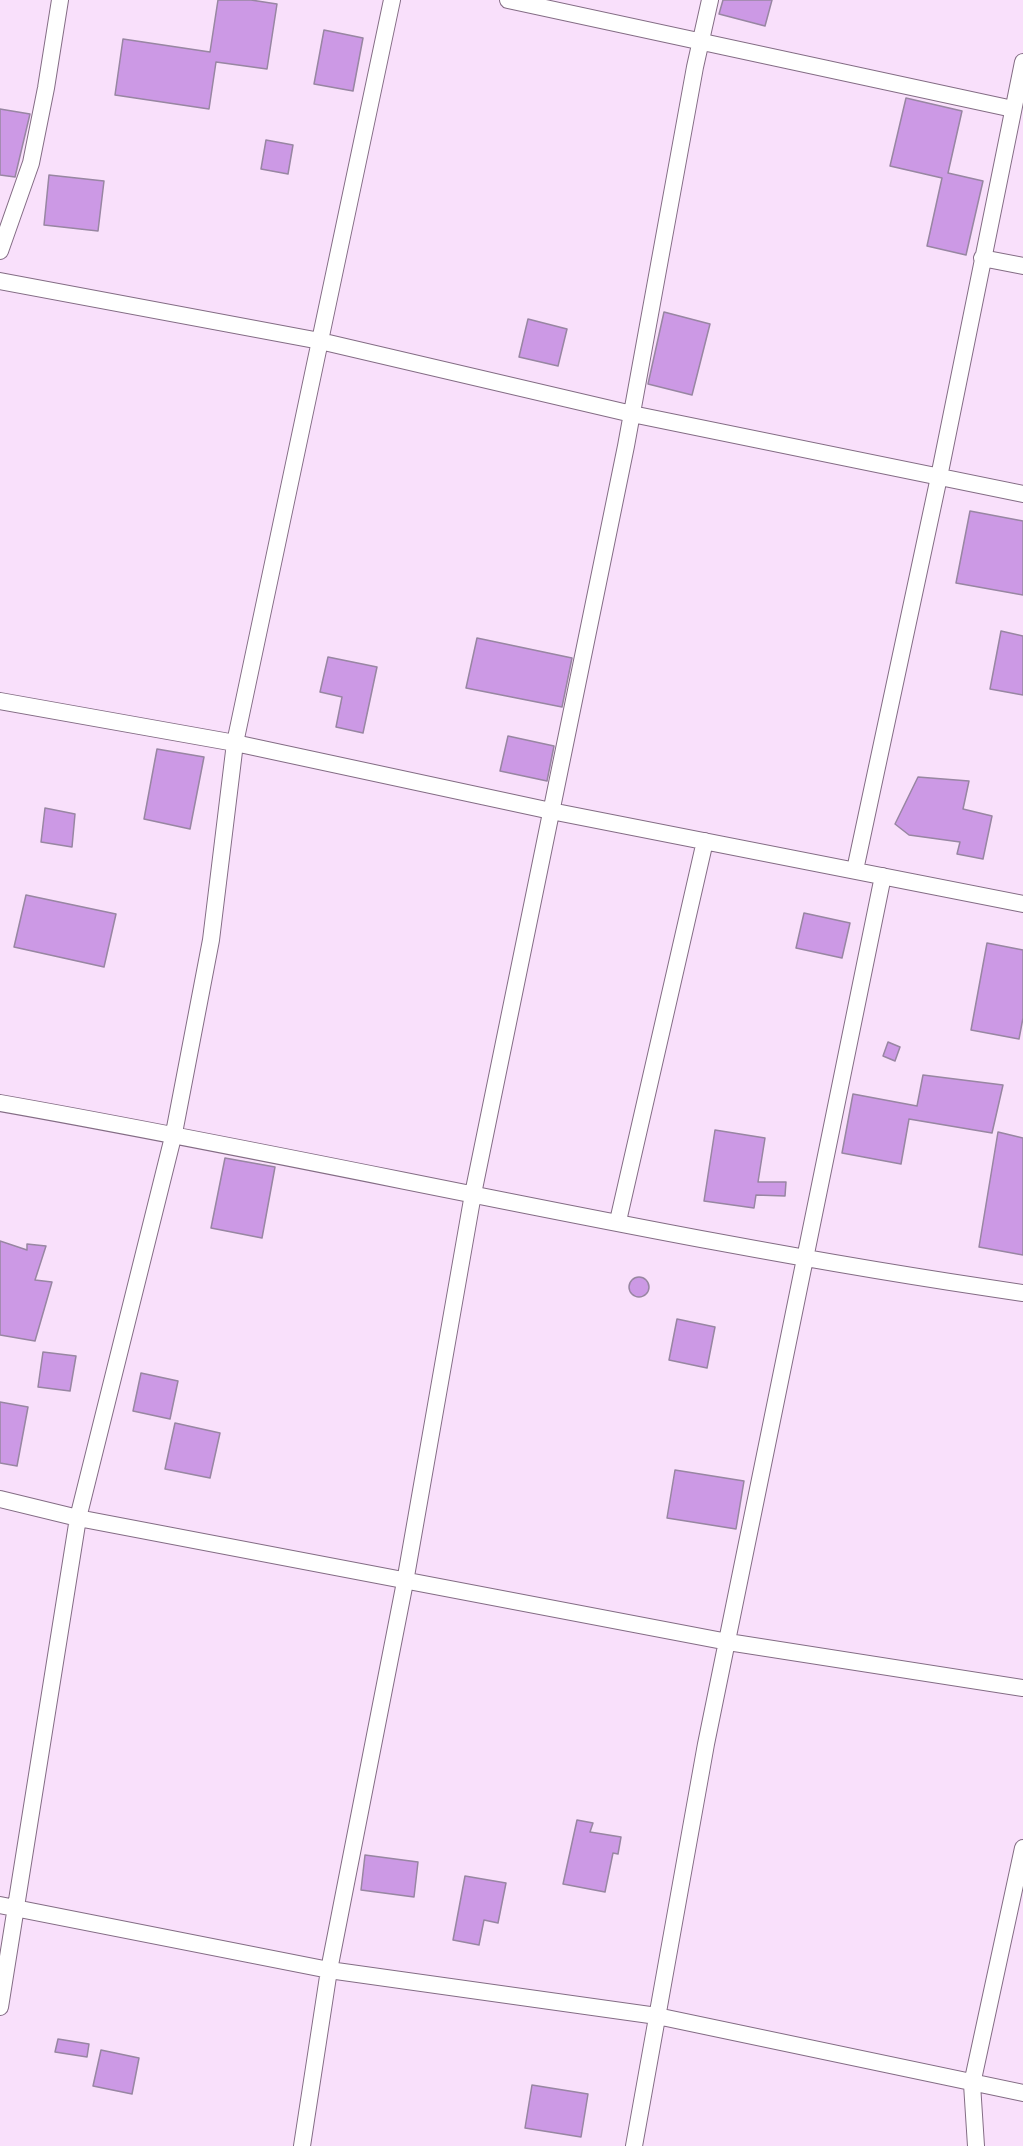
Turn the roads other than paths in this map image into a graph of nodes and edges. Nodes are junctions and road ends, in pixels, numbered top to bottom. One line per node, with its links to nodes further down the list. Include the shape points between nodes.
1 (60, 0): 9 (street, via 31,163)
2 (392, 0): 13 (street)
3 (508, 0): 5 (street)
4 (711, 0): 5 (street)
5 (701, 41): 7 (street); 14 (street)
6 (1023, 62): 7 (street)
7 (1013, 109): 8 (street)
8 (1016, 132): 10 (street)
9 (0, 251)
10 (982, 258): 11 (street); 15 (street)
11 (1023, 266)
12 (0, 281): 13 (street)
13 (320, 341): 14 (street); 18 (street)
14 (632, 414): 15 (street); 19 (street)
15 (939, 477): 16 (street); 21 (street)
16 (1023, 494)
17 (0, 701): 18 (street)
18 (235, 743): 19 (street); 25 (street, via 211,940)
19 (551, 811): 20 (street); 26 (street)
20 (705, 841): 21 (street); 27 (street)
21 (855, 870): 22 (street)
22 (883, 876): 23 (street); 28 (street)
23 (1023, 904)
24 (0, 1103): 25 (street)
25 (174, 1133): 26 (street); 31 (street)
26 (473, 1194): 27 (street); 32 (street)
27 (618, 1221): 28 (street)
28 (804, 1256): 29 (street); 33 (street)
29 (1023, 1293)
30 (0, 1499): 31 (street)
31 (78, 1518): 32 (street); 37 (street)
32 (405, 1582): 33 (street); 38 (street)
33 (728, 1642): 34 (street); 40 (street)
34 (1023, 1688)
35 (1023, 1848): 41 (street)
36 (0, 1905): 37 (street)
37 (17, 1908): 38 (street); 39 (street)
38 (329, 1970): 40 (street); 43 (street)
39 (0, 2007)
40 (657, 2016): 41 (street); 44 (street)
41 (972, 2084): 42 (street); 45 (street)
42 (1023, 2093)
43 (302, 2146)
44 (634, 2146)
45 (976, 2146)

